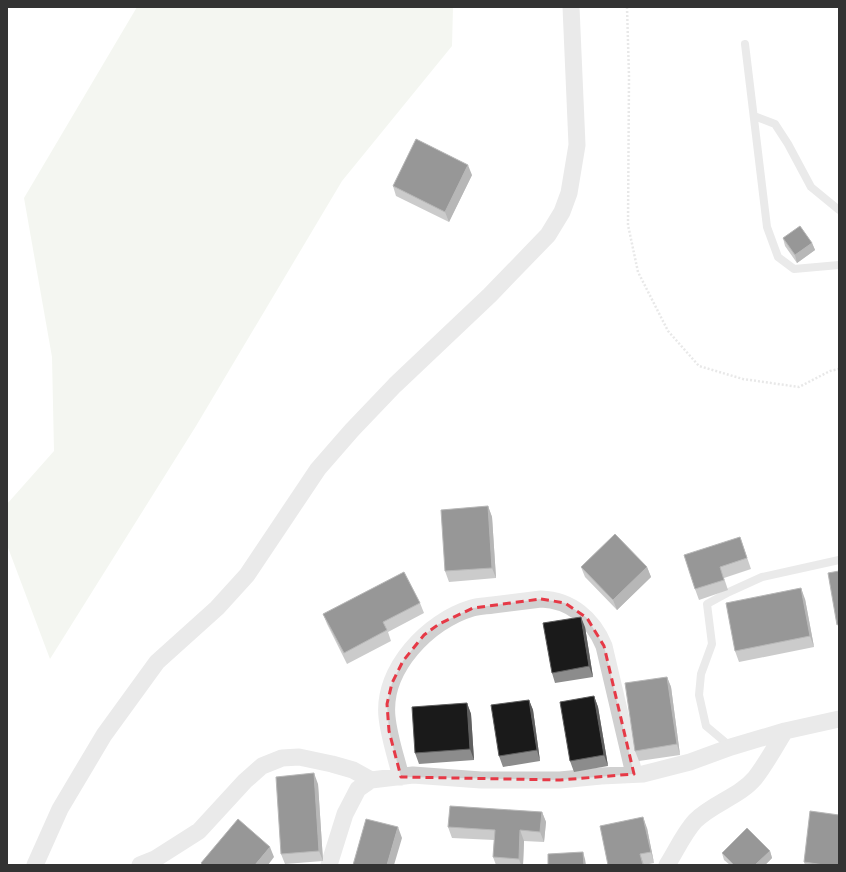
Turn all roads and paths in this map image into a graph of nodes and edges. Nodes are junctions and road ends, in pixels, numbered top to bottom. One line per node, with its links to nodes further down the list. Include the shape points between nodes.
1 (571, 7): 15 (street, via 577,145 569,193 562,212 548,235 352,430 318,469 247,575 217,608 157,662 104,735 60,809)
2 (627, 7): 7 (path, via 628,225 638,272 668,331 699,366 743,379 799,387)
3 (745, 44): 4 (lane)
4 (754, 116): 5 (lane, via 775,124 811,187); 6 (lane, via 767,227 778,257 794,269)
5 (839, 210)
6 (839, 266)
7 (839, 369)
8 (839, 560): 11 (lane, via 762,578 708,604 712,644 701,674 699,695 706,726)
9 (839, 719): 10 (street)
10 (785, 731): 11 (street); 18 (street, via 754,778 740,792 695,821)
11 (731, 747): 12 (street, via 690,762)
12 (634, 774): 13 (street, via 560,780); 13 (street, via 600,636 587,618 565,603 541,599 472,608 439,624 413,647 395,675 387,704 389,731)
13 (401, 776): 14 (street)
14 (371, 780): 16 (street, via 353,770 332,764 299,757 282,758 262,766 199,831 155,859); 17 (street, via 358,789 345,814)
15 (35, 865)
16 (140, 865)
17 (329, 865)
18 (667, 865)

